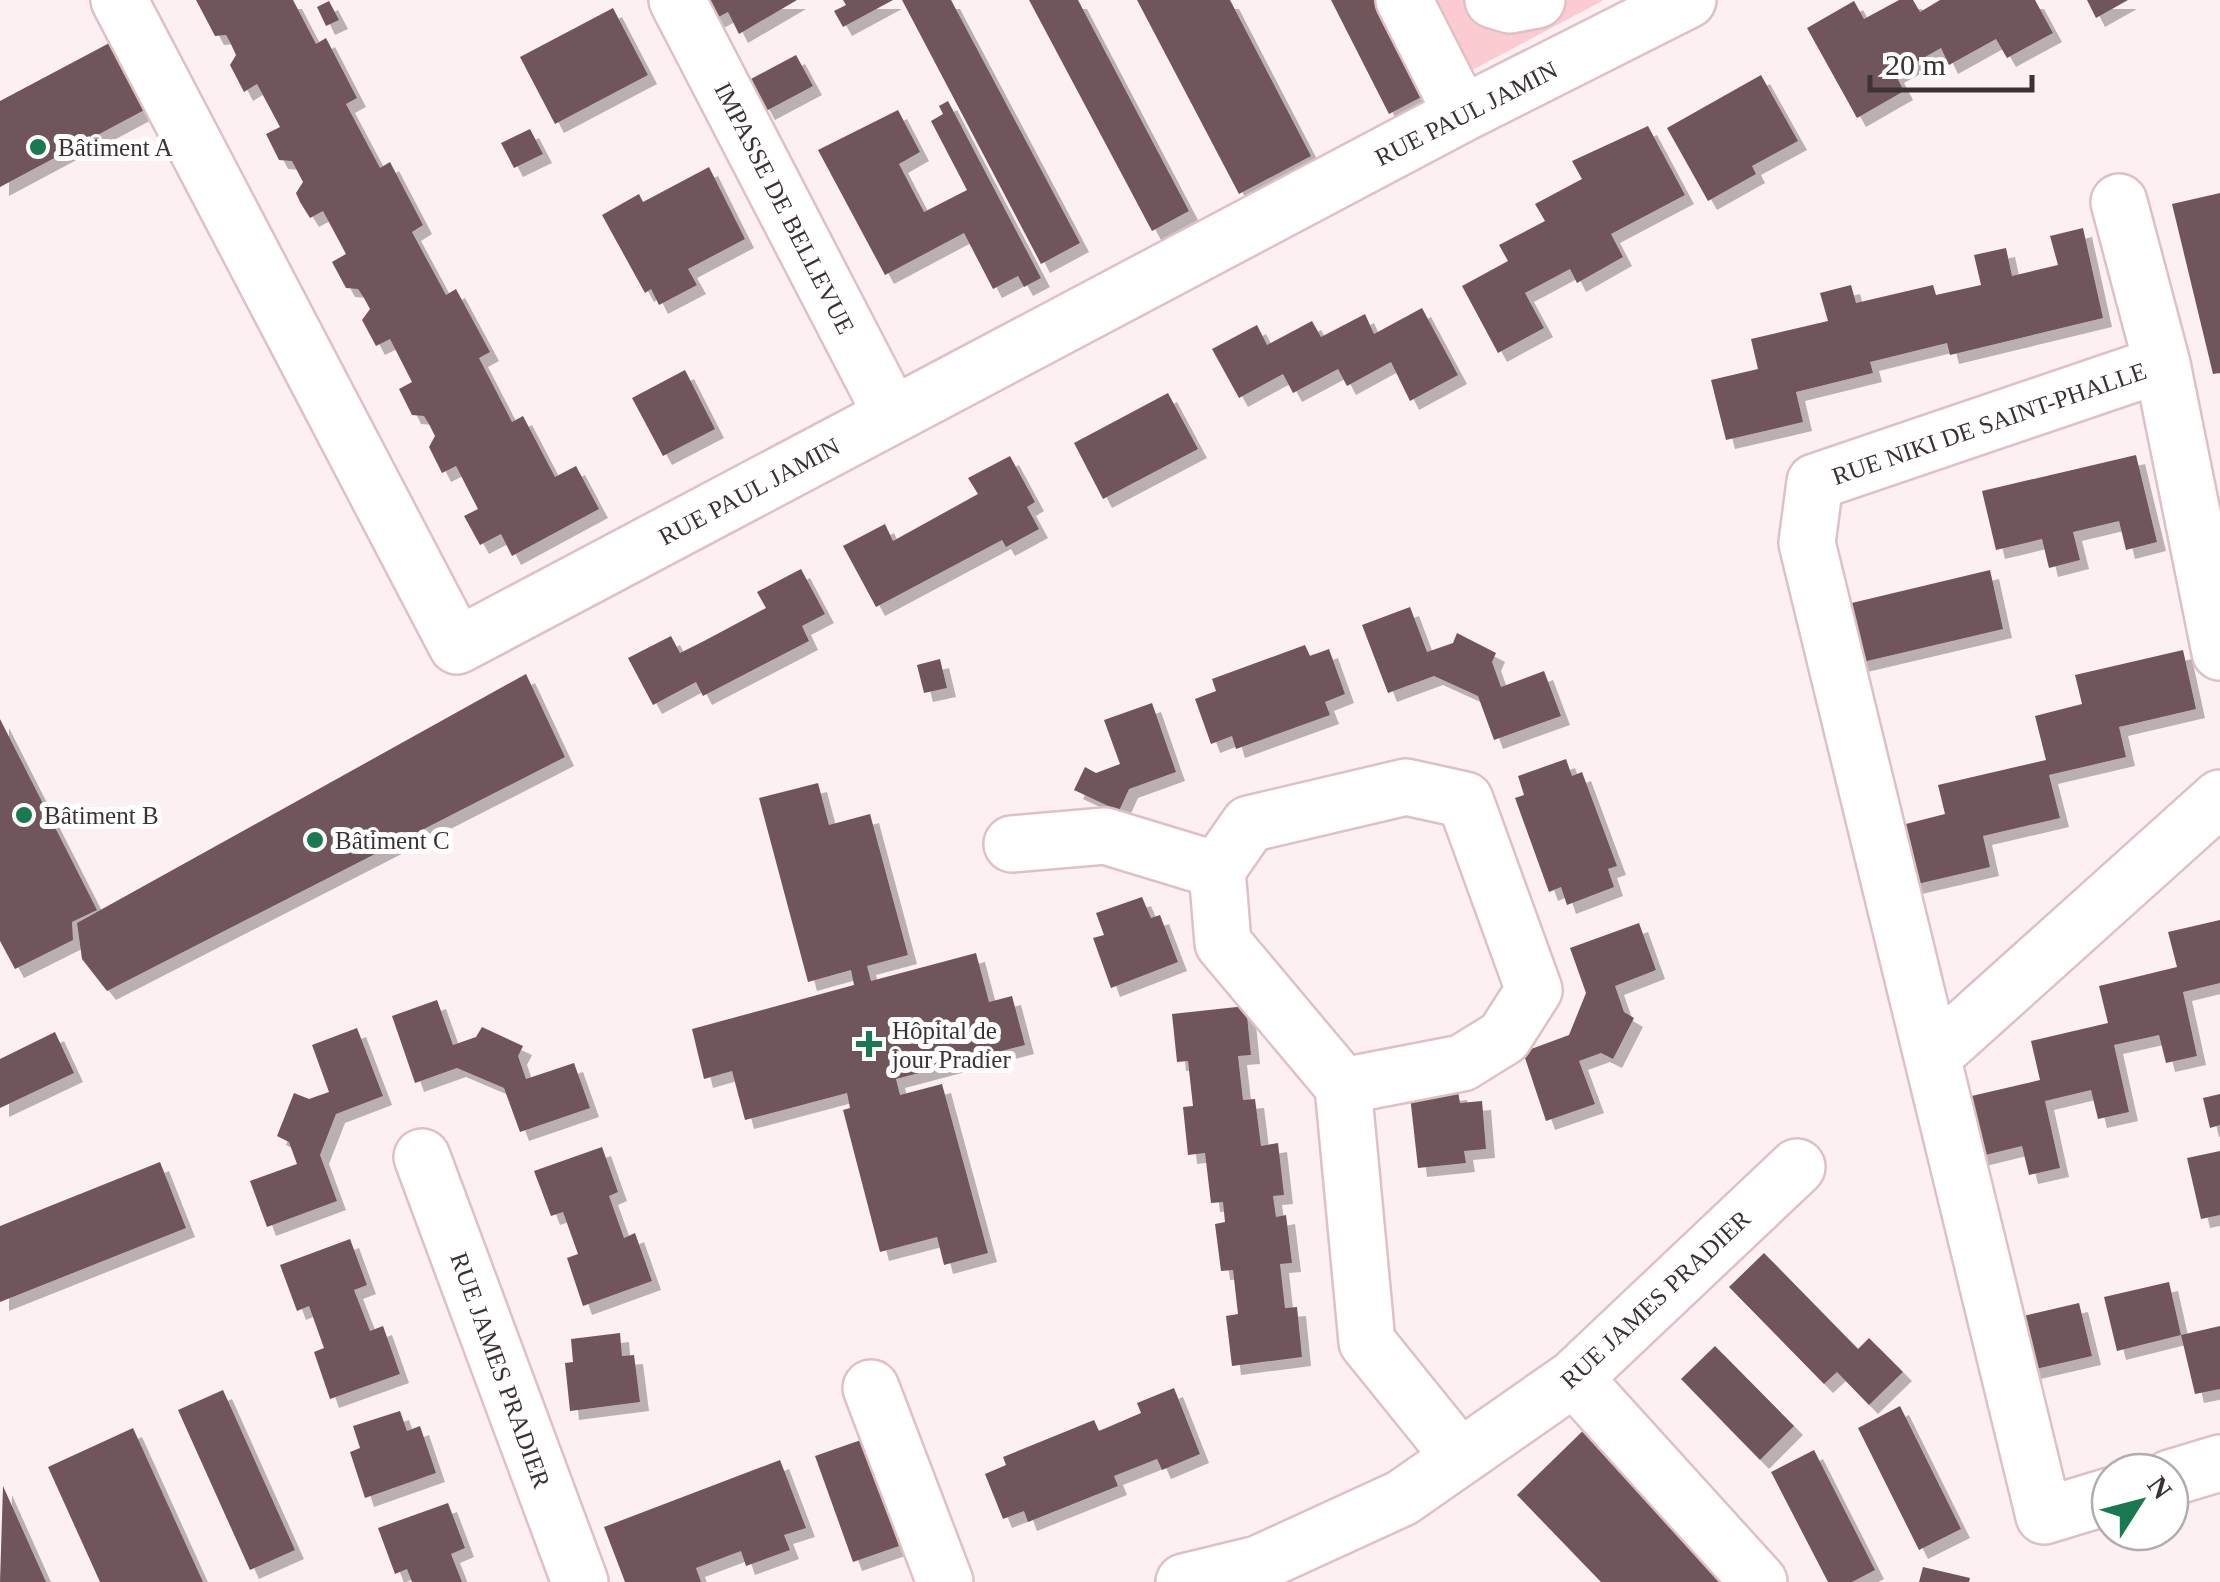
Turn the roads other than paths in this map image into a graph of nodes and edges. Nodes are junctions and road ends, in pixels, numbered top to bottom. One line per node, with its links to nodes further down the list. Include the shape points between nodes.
1 (119, 0): 10 (street, RUE PAUL JAMIN, via 456,646)
2 (677, 0): 10 (street, IMPASSE DE BELLEVUE)
3 (1404, 0): 7 (street)
4 (1492, 0): 5 (street)
5 (1538, 0)
6 (1688, 0): 7 (street, RUE PAUL JAMIN)
7 (1462, 114): 10 (street, RUE PAUL JAMIN)
8 (2119, 202): 9 (street, RUE NIKI DE SAINT-PHALLE)
9 (2162, 364): 11 (street, RUE NIKI DE SAINT-PHALLE); 15 (street, RUE NIKI DE SAINT-PHALLE, via 1815,482 1806,543)
10 (892, 415)
11 (2220, 652)
12 (2220, 798): 15 (street)
13 (1012, 844): 14 (street, via 1105,836)
14 (1217, 870): 16 (street, via 1224,943); 16 (street, via 1248,824 1406,786 1465,800 1534,990 1504,1037 1462,1063)
15 (1932, 1056): 24 (street, via 2044,1516)
16 (1343, 1086): 21 (street, via 1366,1342)
17 (422, 1158): 25 (street, RUE JAMES PRADIER)
18 (1797, 1168): 19 (street, RUE JAMES PRADIER)
19 (1574, 1378): 21 (street, RUE JAMES PRADIER); 28 (street)
20 (871, 1388): 26 (street)
21 (1459, 1456): 27 (street, RUE JAMES PRADIER, via 1384,1506 1258,1564)
22 (2220, 1462): 23 (street)
23 (2190, 1472)
24 (2090, 1502)
25 (580, 1582)
26 (945, 1582)
27 (1184, 1582)
28 (1759, 1582)

